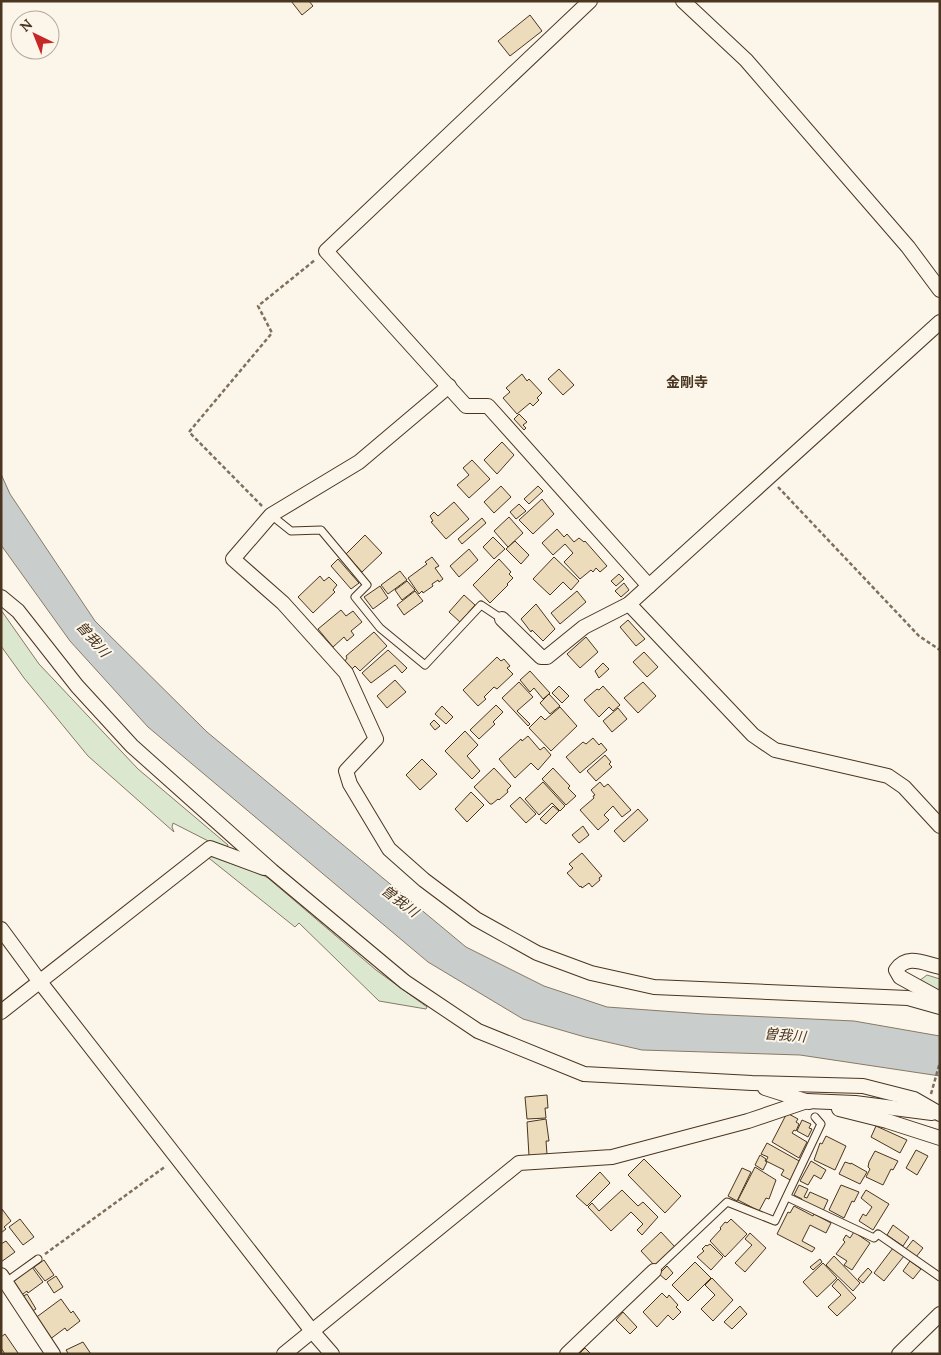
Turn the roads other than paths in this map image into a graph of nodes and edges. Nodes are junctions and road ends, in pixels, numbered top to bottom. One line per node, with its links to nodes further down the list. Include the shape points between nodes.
1 (590, 1): 5 (street, via 326,251)
2 (683, 1): 3 (street, via 746,60 908,247)
3 (940, 290)
4 (940, 322): 7 (street)
5 (449, 386): 6 (street, via 359,462); 7 (street, via 466,406 488,406)
6 (271, 515): 10 (lane, via 291,530 321,530 368,585 355,597 380,628 425,665 481,605); 17 (street, via 233,559 283,603 346,673 376,740 346,771 350,784 389,849 476,919 537,953 572,967 654,986 908,998)
7 (649, 586): 9 (street)
8 (1, 596): 12 (street, via 18,611 77,686 132,746)
9 (629, 604): 10 (street, via 584,627 547,658); 11 (street, via 753,735 774,750 888,776 904,787)
10 (502, 619)
11 (940, 826)
12 (272, 871): 15 (street, via 210,848); 19 (street, via 405,982 478,1032 584,1074)
13 (1, 929): 15 (street)
14 (940, 967): 16 (street, via 909,960 903,961 896,970 900,977)
15 (40, 982): 18 (street); 29 (street)
16 (940, 1000)
17 (940, 1007)
18 (1, 1012)
19 (752, 1083): 20 (street); 20 (street, via 862,1086 914,1099 940,1114 855,1103)
20 (807, 1101): 22 (street); 29 (street, via 748,1121 612,1157 519,1164)
21 (815, 1116): 23 (lane, via 820,1124)
22 (940, 1138)
23 (787, 1197): 25 (lane, via 775,1221 727,1202); 26 (lane, via 874,1238 878,1234)
24 (38, 1259): 27 (lane)
25 (654, 1271): 33 (street)
26 (940, 1277)
27 (4, 1279): 30 (street)
28 (940, 1314): 34 (street)
29 (312, 1331): 31 (street); 32 (street)
30 (53, 1354)
31 (284, 1354)
32 (332, 1354)
33 (568, 1354)
34 (899, 1354)

